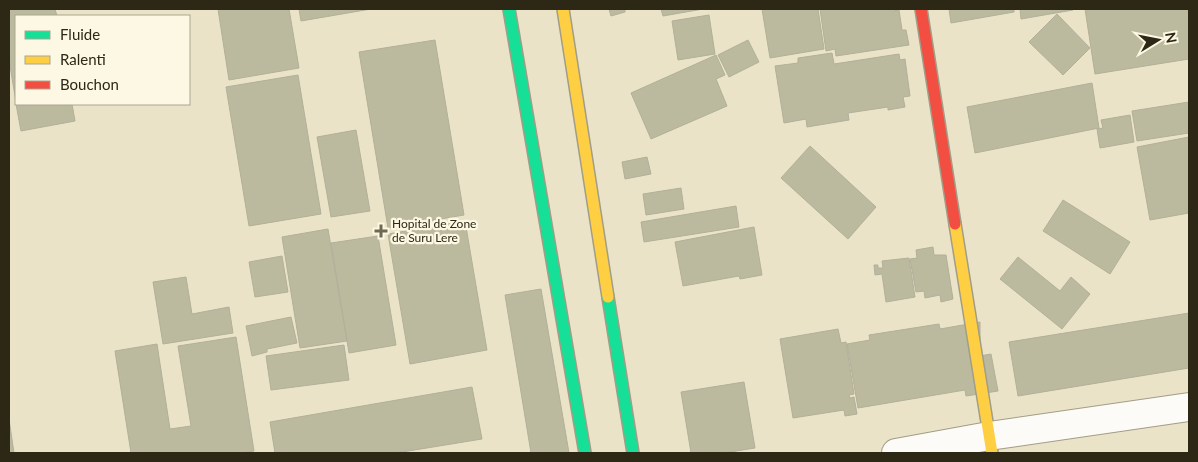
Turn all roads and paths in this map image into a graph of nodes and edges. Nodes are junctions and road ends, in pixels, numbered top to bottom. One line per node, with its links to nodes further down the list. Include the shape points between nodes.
1 (509, 9): 6 (street)
2 (563, 9): 7 (street)
3 (921, 9): 5 (street)
4 (1189, 407): 5 (street)
5 (991, 445): 8 (street)
6 (585, 453)
7 (633, 453)
8 (896, 453)

